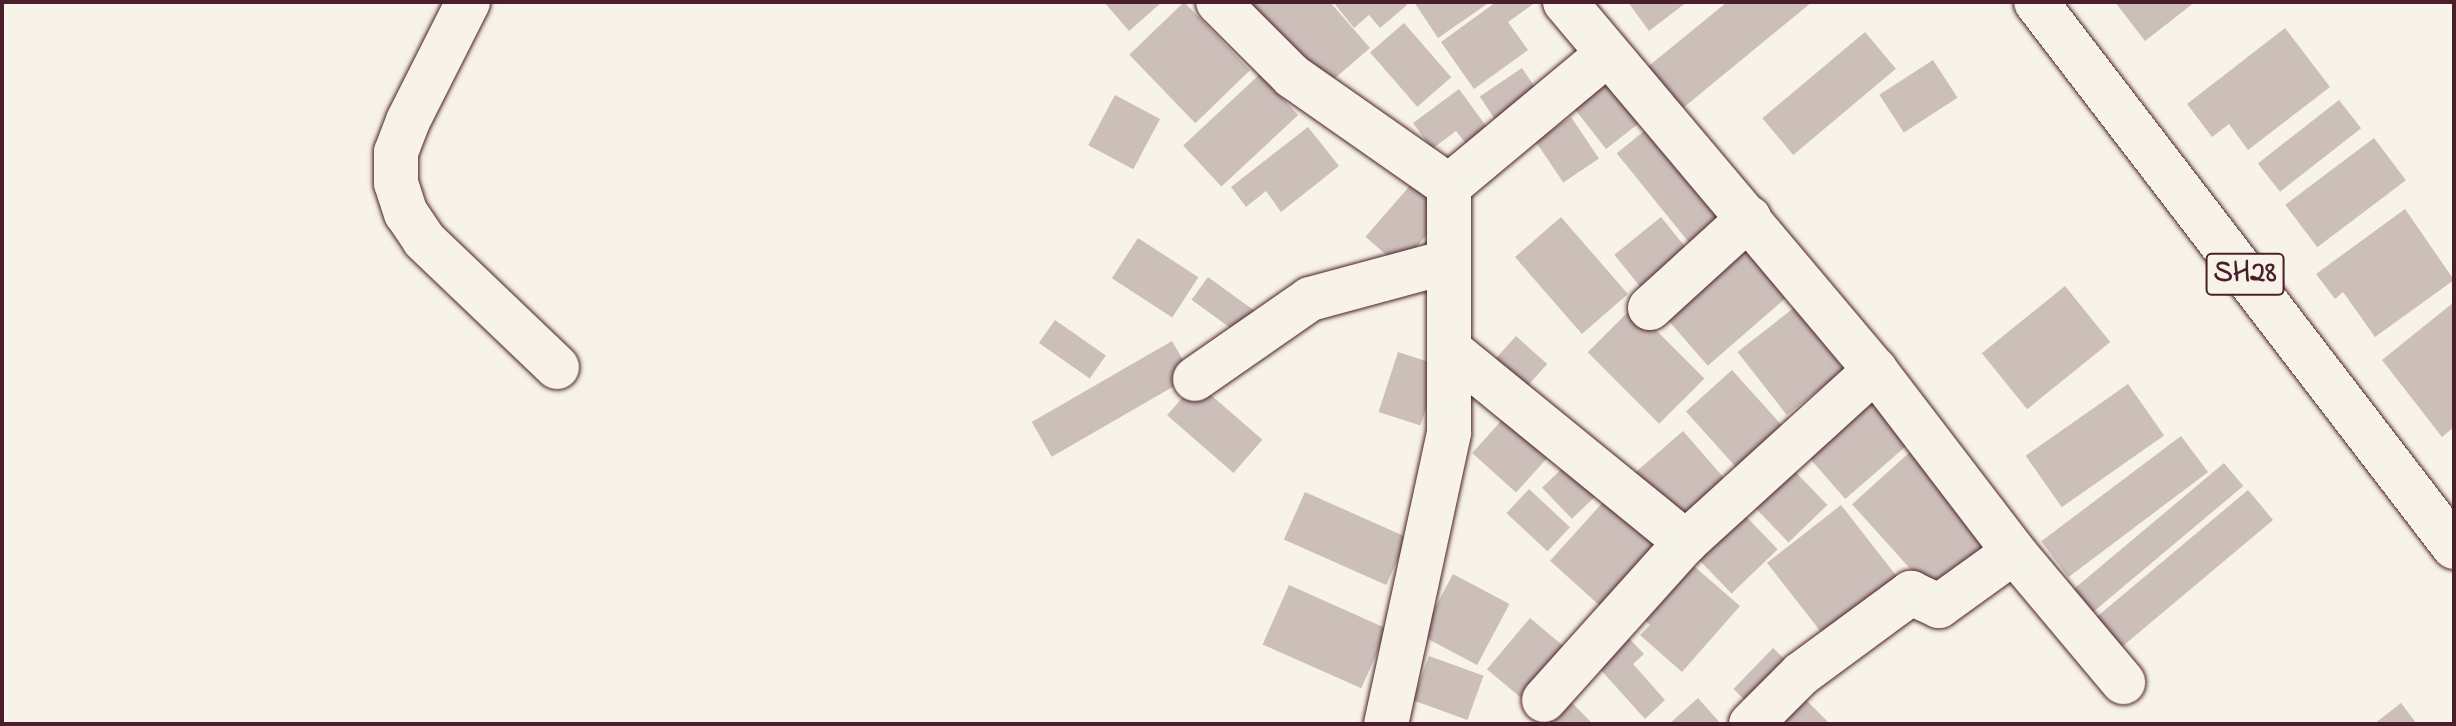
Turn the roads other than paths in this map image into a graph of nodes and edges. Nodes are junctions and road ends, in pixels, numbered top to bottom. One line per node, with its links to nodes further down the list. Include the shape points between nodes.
1 (468, 2): 11 (street, via 408,121 396,152 396,183 424,240)
2 (1218, 2): 6 (street, via 1292,76)
3 (1565, 2): 5 (street)
4 (2036, 2): 15 (street, SH28)
5 (1606, 55): 6 (street); 7 (street)
6 (1449, 186): 8 (street)
7 (1749, 218): 9 (street); 12 (street)
8 (1447, 262): 10 (street); 13 (street, via 1310,299)
9 (1650, 308)
10 (1449, 349): 14 (street); 19 (street, via 1449,433)
11 (557, 367)
12 (1875, 370): 14 (street); 16 (street)
13 (1195, 379)
14 (1686, 542): 18 (street)
15 (2454, 547)
16 (2014, 552): 17 (street); 20 (street, via 1939,606 1911,593 1801,674)
17 (2123, 682)
18 (1544, 700)
19 (1389, 712)
20 (1751, 724)

